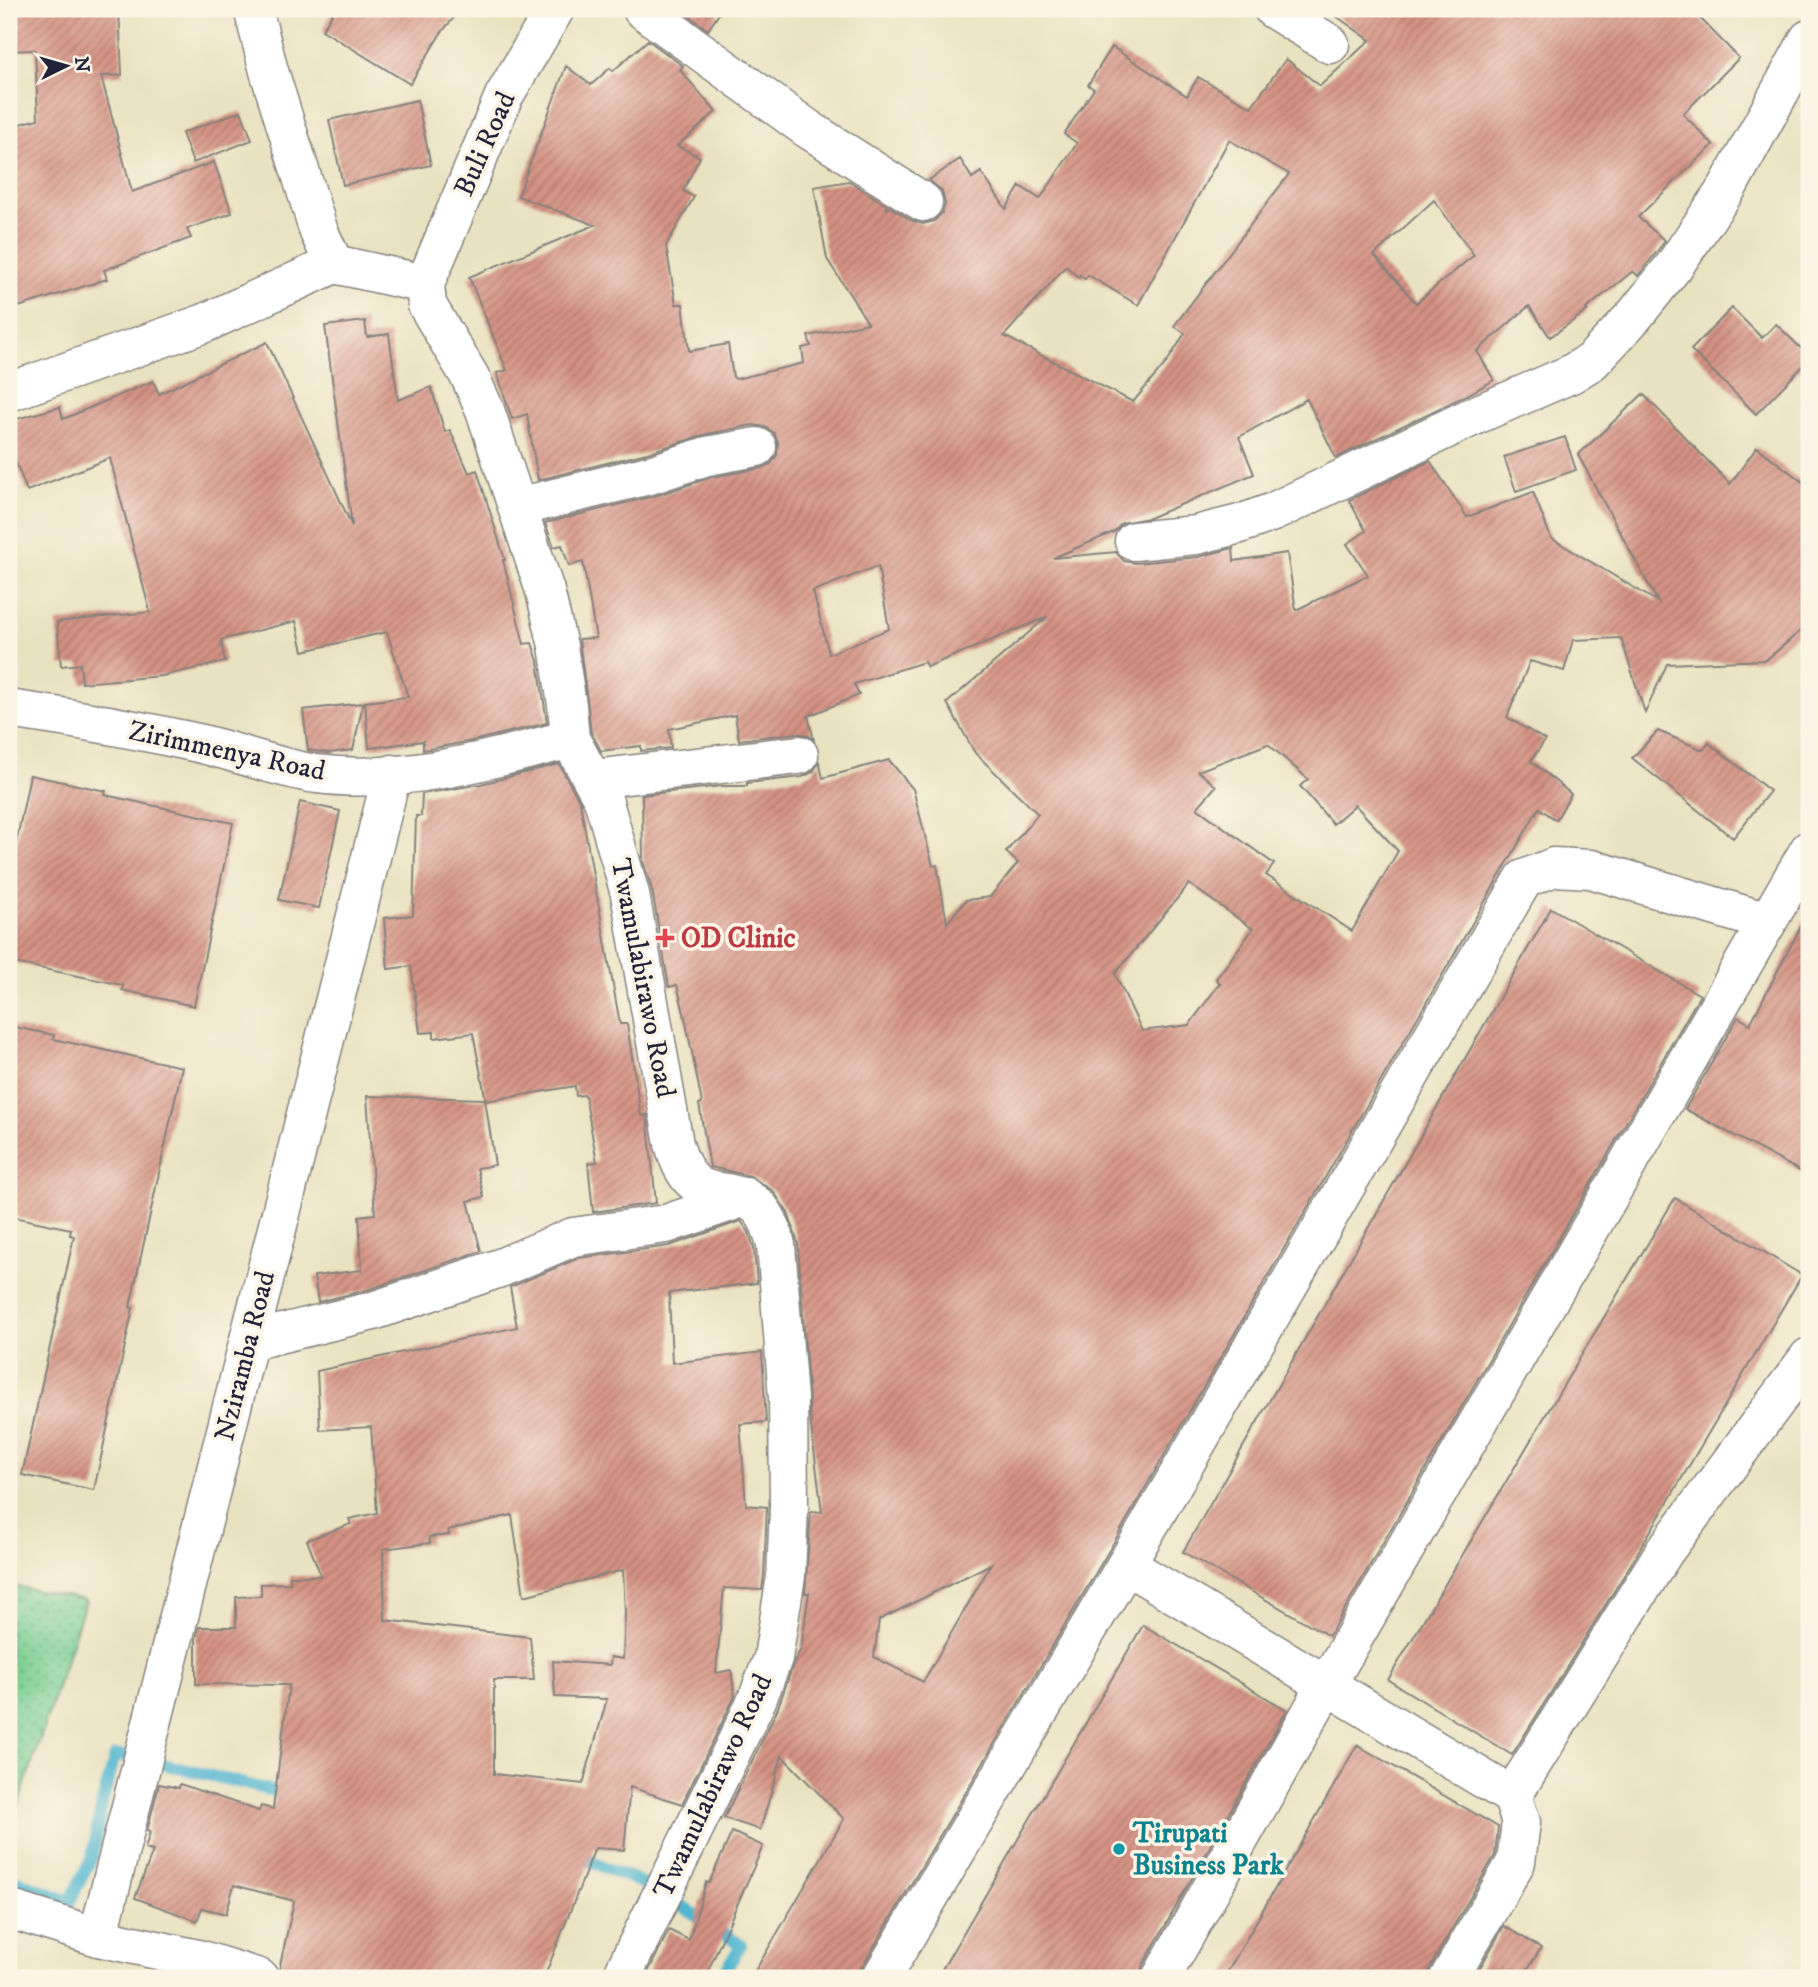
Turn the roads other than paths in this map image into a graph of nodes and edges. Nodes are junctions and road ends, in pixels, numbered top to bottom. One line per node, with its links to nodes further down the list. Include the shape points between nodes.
1 (253, 9): 8 (street, via 319,232)
2 (555, 9): 9 (street, Buli Road, via 504,96)
3 (642, 9): 7 (street, via 808,129)
4 (1273, 9): 6 (street)
5 (1809, 39): 13 (street, via 1727,188 1674,266 1592,361 1273,512 1196,535)
6 (1329, 44)
7 (923, 201)
8 (334, 264): 9 (street); 10 (street, via 205,323)
9 (425, 284): 12 (street, Twamulabirawo Road, via 427,305 485,410)
10 (9, 392)
11 (757, 447): 12 (street)
12 (518, 507): 15 (street, Twamulabirawo Road, via 556,635)
13 (1134, 541)
14 (9, 709): 17 (street, Zirimmenya Road, via 200,743 315,774)
15 (570, 739): 17 (street, Zirimmenya Road, via 470,763); 18 (street, Twamulabirawo Road)
16 (799, 755): 18 (street)
17 (392, 774): 22 (street, Nziramba Road)
18 (593, 779): 21 (street, Twamulabirawo Road, via 610,819 630,894 680,1164 695,1184)
19 (1809, 849): 20 (street)
20 (1768, 922): 24 (street, via 1591,869 1555,867 1524,879); 25 (street)
21 (745, 1197): 22 (street, via 666,1223 573,1237 500,1268 373,1311); 30 (street, Twamulabirawo Road, via 770,1220 776,1245 788,1398 786,1576 772,1658 757,1700)
22 (249, 1341): 28 (street, Nziramba Road)
23 (1809, 1357): 26 (street, via 1664,1552)
24 (1126, 1565): 25 (street); 31 (street)
25 (1327, 1684): 26 (street); 32 (street)
26 (1512, 1796): 33 (street, via 1521,1822 1516,1862)
27 (9, 1909): 28 (street)
28 (98, 1937): 29 (street)
29 (259, 1978)
30 (621, 1978)
31 (881, 1978)
32 (1161, 1978)
33 (1449, 1978)

